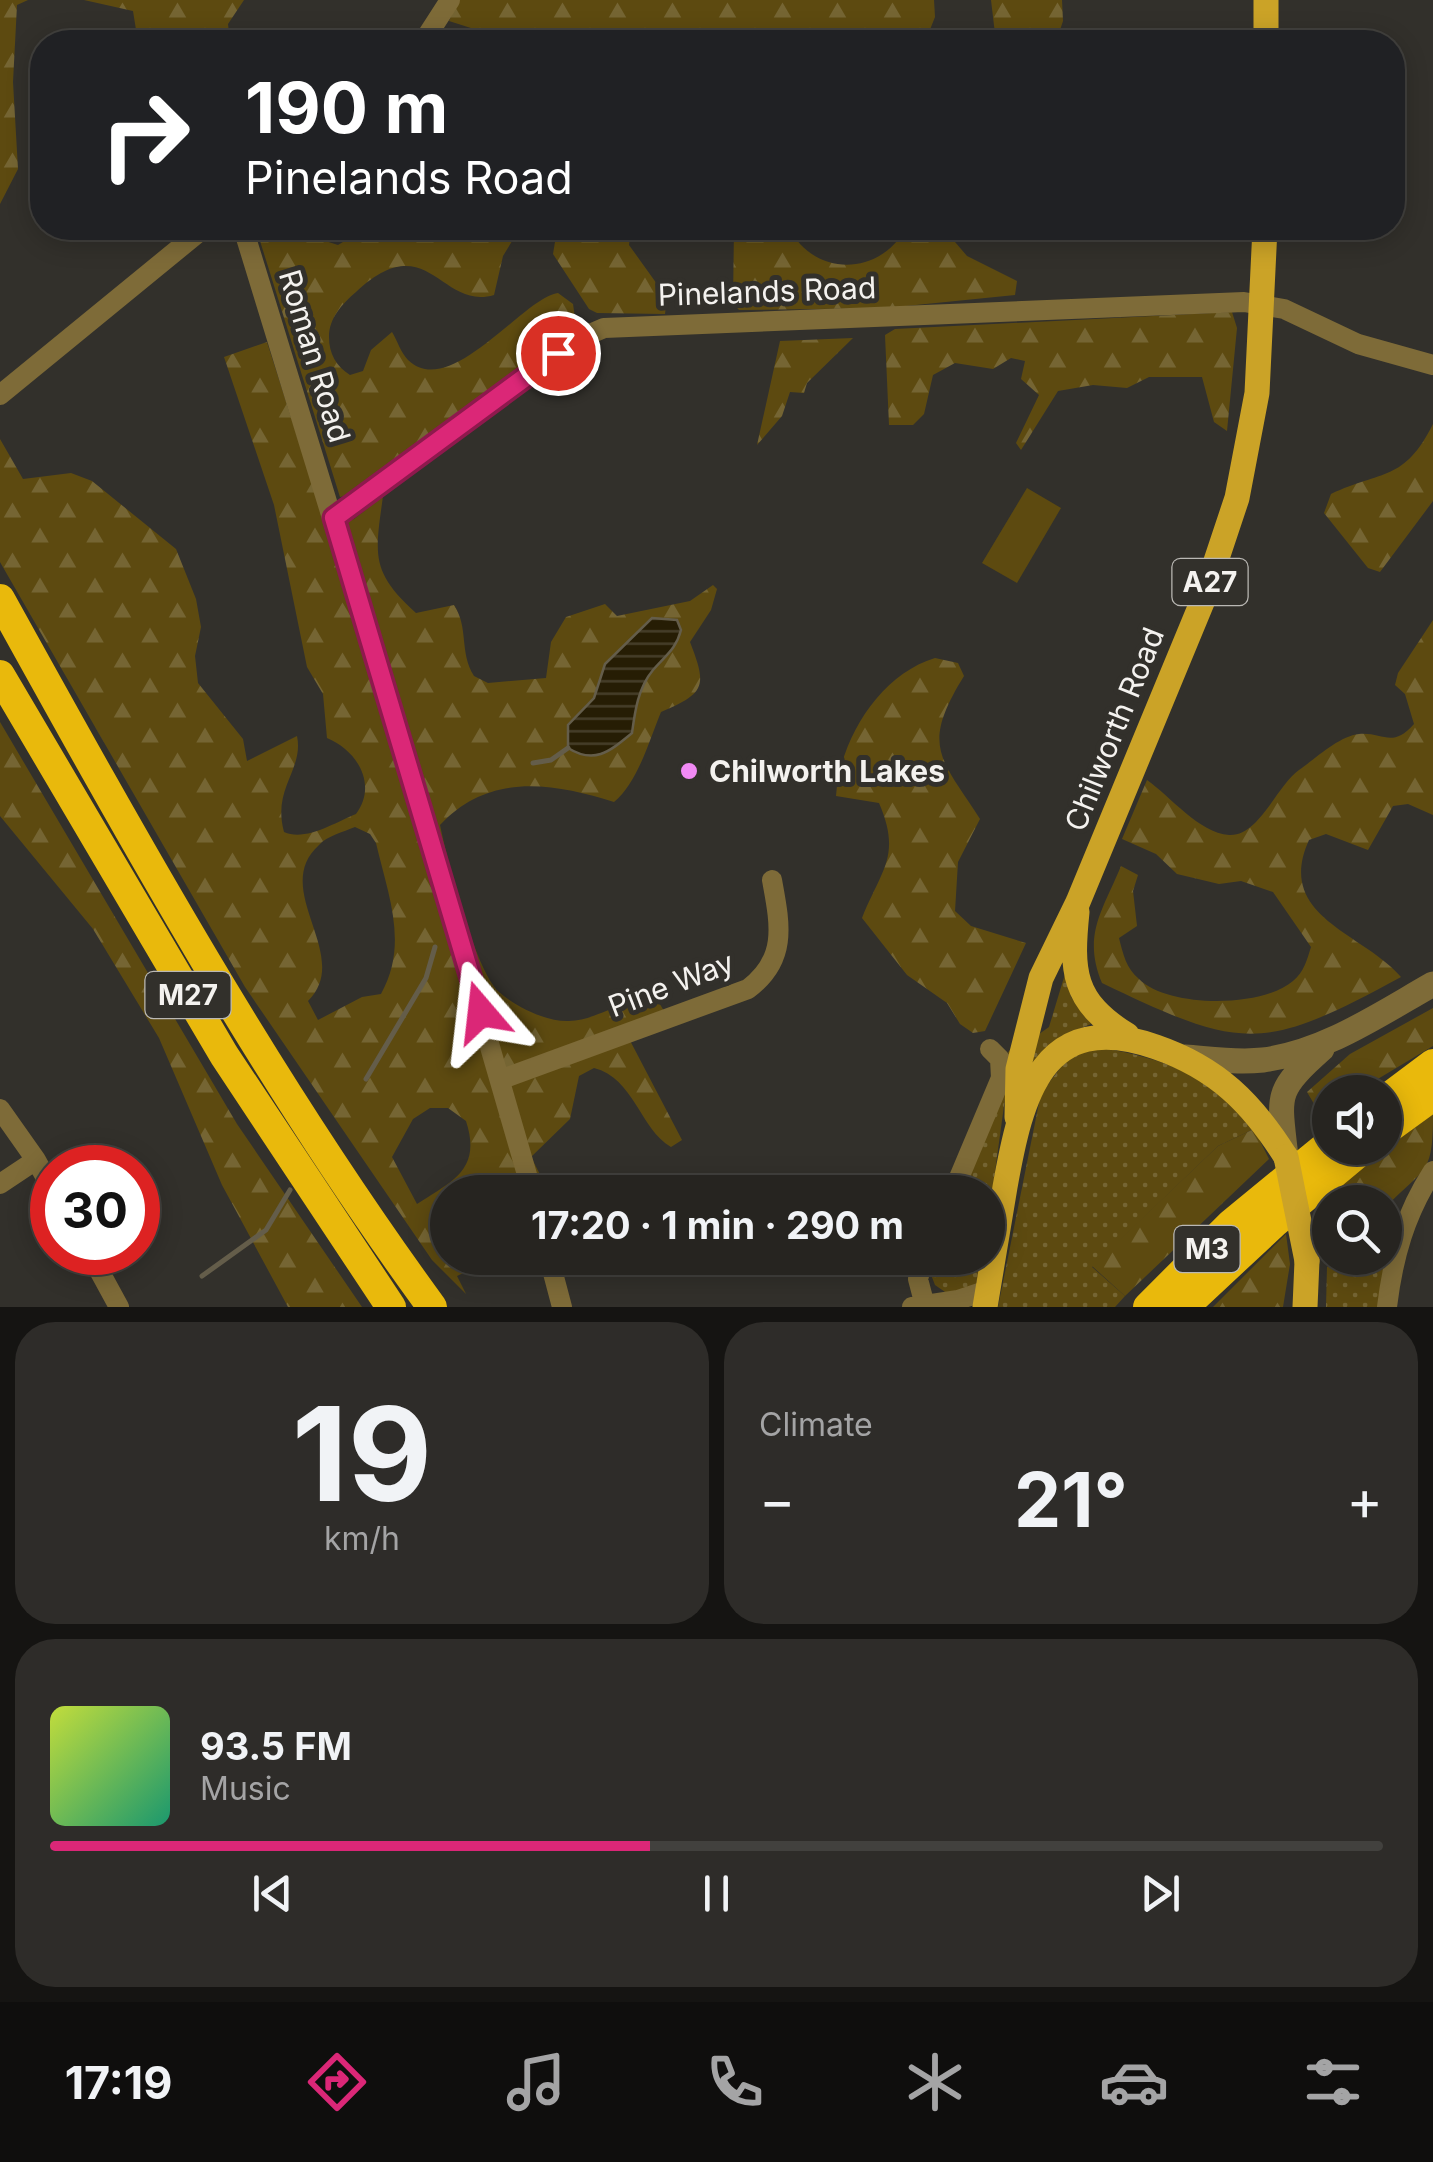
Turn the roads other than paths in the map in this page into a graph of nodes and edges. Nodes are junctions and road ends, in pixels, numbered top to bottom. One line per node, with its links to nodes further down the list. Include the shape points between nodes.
1 (450, 0): 3 (street)
2 (1266, 0): 4 (main road)
3 (431, 30)
4 (1266, 30)
5 (189, 240): 10 (street)
6 (248, 240): 11 (street, Roman Road)
7 (1264, 240): 8 (main road, Chilworth Road / A27)
8 (1264, 304): 9 (street, via 1358,344); 11 (street, Pinelands Road, via 604,328 576,340); 15 (main road, Chilworth Road / A27, via 1257,393 1224,544)
9 (1433, 366)
10 (0, 395)
11 (334, 518): 22 (street, Roman Road)
12 (0, 599): 45 (highway, M27, via 248,1036)
13 (0, 674): 44 (highway, M27, via 214,1038)
14 (772, 880): 22 (street, Pine Way, via 778,952 748,989)
15 (1078, 902): 17 (main road, Chilworth Road / A27, via 1073,965 1082,993 1099,1016); 27 (main road, Chilworth Road / A27, via 1032,1003 1018,1069)
16 (1433, 984): 18 (street)
17 (1134, 1039): 20 (main road, A27); 27 (main road, A27, via 1099,1035 1070,1043 1037,1077)
18 (1332, 1040): 20 (street, via 1262,1060); 26 (street, via 1291,1075)
19 (990, 1049): 35 (street, via 1002,1064)
20 (1186, 1057): 26 (main road, A27)
21 (1433, 1064): 23 (highway)
22 (502, 1079): 34 (street, Roman Road)
23 (1402, 1087)
24 (1433, 1096): 28 (highway)
25 (0, 1109): 29 (street)
26 (1272, 1114): 49 (main road, A27, bridge, via 1308,1261)
27 (1017, 1117): 40 (main road, A27)
28 (1402, 1119)
29 (30, 1152)
30 (1312, 1158): 47 (highway, M3, via 1231,1224)
31 (30, 1164): 36 (street)
32 (1344, 1165): 48 (highway, M3)
33 (1433, 1171): 50 (street, via 1395,1253)
34 (527, 1175)
35 (960, 1175)
36 (0, 1184)
37 (102, 1275): 43 (street)
38 (554, 1275): 46 (street)
39 (919, 1275): 41 (street)
40 (987, 1298): 42 (street)
41 (918, 1305): 42 (street)
42 (948, 1305)
43 (120, 1307)
44 (391, 1307)
45 (432, 1307)
46 (562, 1307)
47 (1148, 1307)
48 (1184, 1307)
49 (1305, 1307)
50 (1388, 1307)

